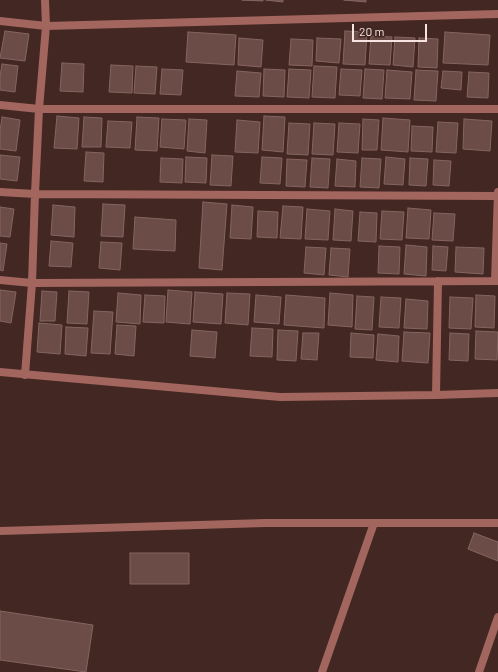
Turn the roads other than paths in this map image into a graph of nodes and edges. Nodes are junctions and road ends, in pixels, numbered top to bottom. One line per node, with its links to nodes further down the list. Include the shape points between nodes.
1 (45, 0): 4 (street)
2 (498, 14): 4 (street)
3 (0, 21): 4 (street)
4 (46, 26): 7 (street)
5 (0, 105): 7 (street)
6 (498, 109): 7 (street)
7 (39, 110): 10 (street)
8 (498, 191): 11 (street)
9 (0, 192): 10 (street)
10 (35, 194): 11 (street); 15 (street)
11 (498, 196): 14 (street)
12 (0, 280): 15 (street)
13 (438, 281): 14 (street); 15 (street); 19 (street)
14 (497, 281)
15 (32, 283): 17 (street)
16 (0, 372): 17 (street)
17 (25, 374): 19 (street, via 280,397)
18 (498, 393): 19 (street)
19 (436, 395)
20 (374, 523): 21 (street); 22 (street, via 265,523); 24 (street)
21 (498, 523)
22 (0, 531)
23 (498, 617): 25 (street)
24 (322, 672)
25 (479, 672)

